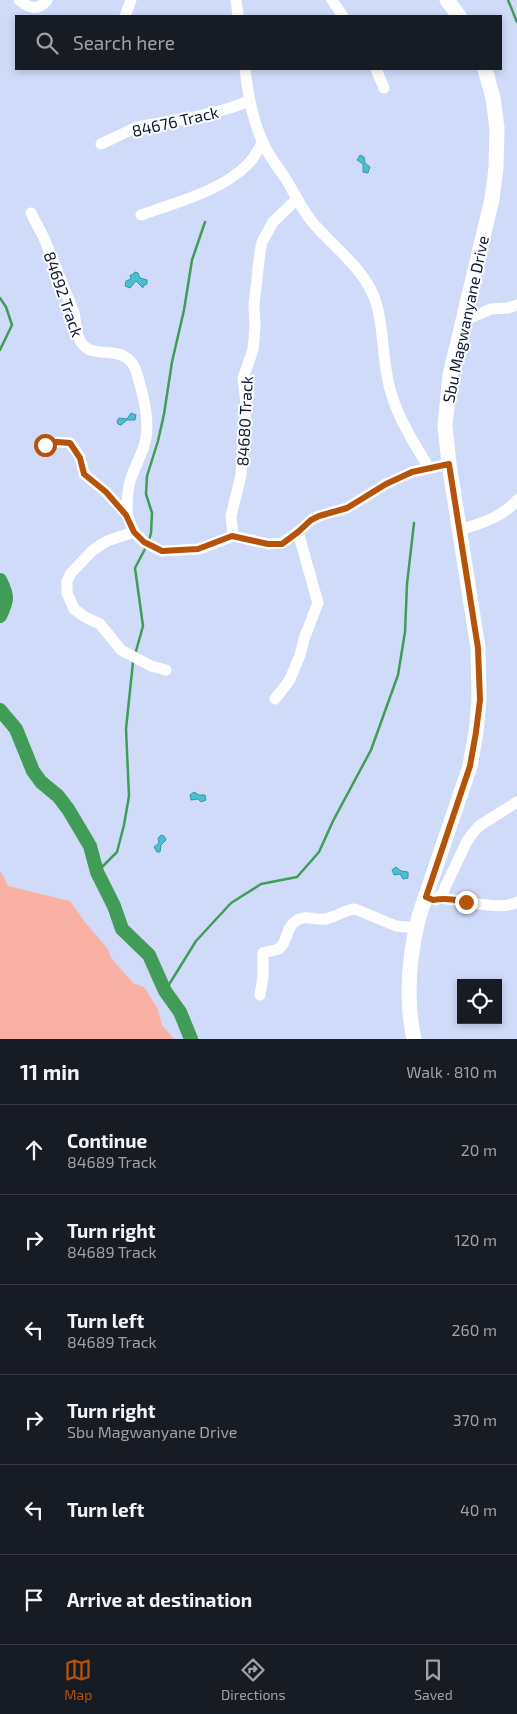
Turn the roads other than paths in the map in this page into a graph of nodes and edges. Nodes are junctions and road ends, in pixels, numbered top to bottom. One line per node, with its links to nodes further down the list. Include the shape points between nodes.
1 (19, 0): 2 (street, via 33,8)
2 (47, 0)
3 (131, 0): 7 (street)
4 (236, 0): 8 (street)
5 (332, 0): 9 (street)
6 (446, 0): 10 (main road)
7 (125, 15)
8 (238, 15)
9 (343, 15)
10 (458, 15)
11 (244, 70): 15 (street)
12 (376, 70): 14 (street)
13 (485, 70): 22 (main road, Sbu Magwanyane Drive, via 495,110 497,154 492,199)
14 (384, 88)
15 (249, 101): 16 (street); 17 (street, 84676 Track, via 195,117 137,128)
16 (262, 142): 18 (street); 20 (street, via 248,164 228,180)
17 (101, 144)
18 (296, 200): 25 (street, via 313,223 358,270 369,287 378,311 393,402); 31 (street, 84680 Track, via 273,222 260,252 253,350 243,378 246,404 241,475 231,516)
19 (31, 214): 27 (street, 84692 Track, via 73,310 81,342 93,352 122,355 136,368 146,404 146,433 128,491)
20 (141, 215)
21 (517, 305): 22 (street, via 484,311)
22 (463, 321): 24 (main road, Sbu Magwanyane Drive, via 448,393 445,426)
23 (45, 445): 27 (street, via 70,443 80,458 84,474)
24 (449, 464): 25 (street); 28 (main road, Sbu Magwanyane Drive)
25 (429, 468): 30 (street, via 386,484 347,508 319,516)
26 (517, 500): 28 (street, via 492,520)
27 (126, 515): 29 (street)
28 (460, 530): 35 (main road, Sbu Magwanyane Drive, via 478,648 478,717 466,780)
29 (134, 532): 31 (street, via 144,542 162,551 198,549); 32 (street, via 107,541 93,550 71,573 67,593 74,609 100,624 121,650)
30 (298, 532): 31 (street, via 282,544 274,545); 33 (street, via 318,602 294,670)
31 (232, 536)
32 (166, 670)
33 (275, 699)
34 (517, 802): 35 (street, via 479,826)
35 (432, 897): 36 (street, via 489,905); 37 (main road, Sbu Magwanyane Drive)
36 (517, 902)
37 (416, 928): 38 (street, via 396,926 360,910 350,909 325,920 298,919 290,926 281,947 262,955); 39 (main road, Sbu Magwanyane Drive, via 408,994)
38 (260, 995)
39 (414, 1039)

